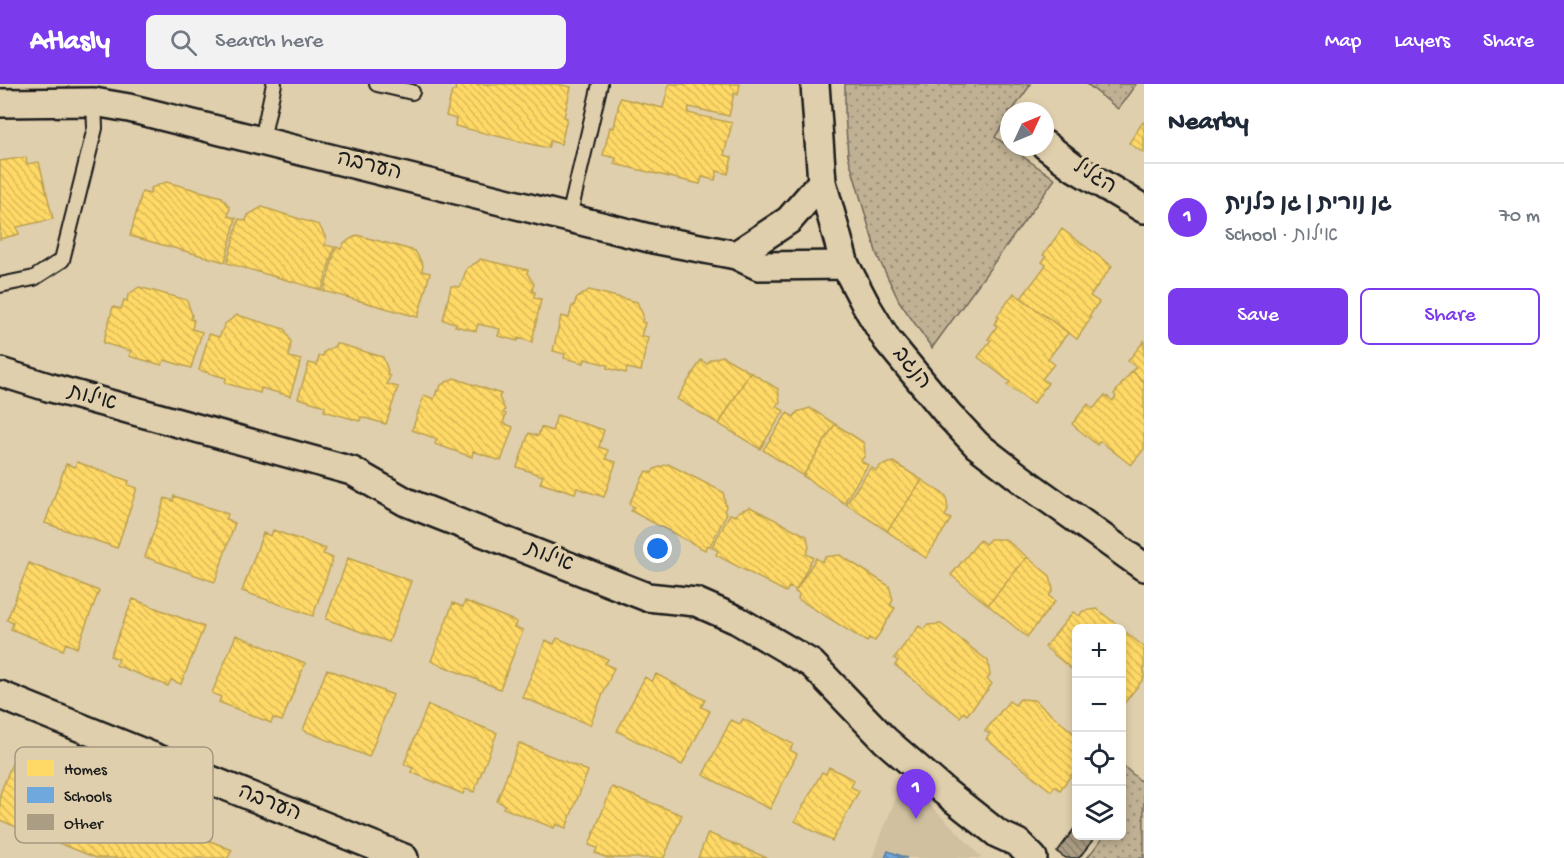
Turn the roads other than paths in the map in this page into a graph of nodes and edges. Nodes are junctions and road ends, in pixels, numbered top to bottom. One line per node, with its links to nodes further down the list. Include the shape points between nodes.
1 (274, 84): 8 (lane)
2 (377, 84): 5 (lane)
3 (600, 84): 12 (lane)
4 (815, 84): 10 (street, הנגב)
5 (412, 92)
6 (94, 102): 7 (street, הערבה); 8 (street, הערבה); 15 (lane, via 96,128 62,260 34,278)
7 (0, 103)
8 (262, 140): 12 (street, הערבה)
9 (1054, 152): 11 (street, הגליל)
10 (822, 182): 13 (street, via 789,220); 14 (street, הנגב)
11 (1144, 210)
12 (569, 217): 13 (street, הערבה)
13 (736, 255): 14 (street, הערבה, via 759,266)
14 (845, 265): 17 (street, הנגב, via 887,340 977,446)
15 (0, 285)
16 (0, 372): 22 (street, אילות, via 352,471 406,502 647,597 696,602 737,620 812,664 885,740 945,792)
17 (1144, 567)
18 (0, 695): 19 (street, הערבה)
19 (129, 747)
20 (213, 781): 21 (street, הערבה)
21 (404, 858)
22 (1033, 858)

